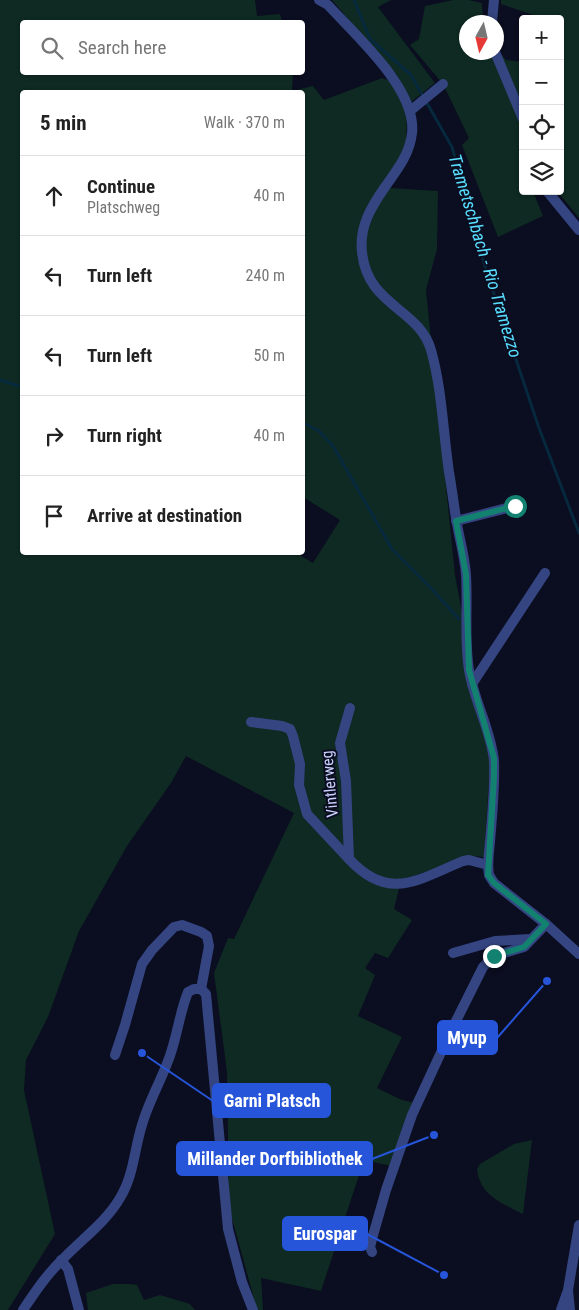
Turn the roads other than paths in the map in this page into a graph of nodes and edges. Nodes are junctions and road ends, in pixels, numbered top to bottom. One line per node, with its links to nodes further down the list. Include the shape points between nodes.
1 (319, 0): 6 (street, via 392,76)
2 (494, 0): 3 (street)
3 (493, 15)
4 (498, 60): 7 (street)
5 (439, 88): 6 (street)
6 (413, 109): 11 (street, via 409,148 372,205 363,228 362,252 373,286 421,330 431,349)
7 (519, 109)
8 (550, 195): 9 (street)
9 (579, 230)
10 (515, 506): 11 (street)
11 (456, 521): 13 (street, via 466,574)
12 (545, 573): 13 (street)
13 (472, 684): 17 (street, via 494,758)
14 (350, 708): 16 (street, Vintlerweg, via 340,743 346,781)
15 (251, 722): 16 (street, Vintlerweg, via 290,729 300,764 299,785 307,814)
16 (349, 859): 17 (street, Vintlerweg, via 374,880 387,884 412,881 463,861)
17 (488, 865): 18 (street, via 488,875 492,880)
18 (546, 924): 19 (street); 21 (street)
19 (530, 939): 20 (street, via 495,941); 25 (street, via 524,947 494,956 483,967 412,1115 386,1190 370,1247)
20 (454, 953)
21 (579, 954)
22 (201, 989): 23 (street, via 209,946 207,936 182,925 174,927 142,964); 26 (street, via 188,992 168,1062 146,1110 133,1166 121,1197 112,1211); 31 (street, via 206,994 228,1229)
23 (115, 1055)
24 (579, 1225): 27 (street)
25 (372, 1252)
26 (61, 1260): 28 (street); 30 (street, via 68,1269)
27 (568, 1290): 29 (street); 32 (street)
28 (26, 1308)
29 (572, 1308)
30 (79, 1310)
31 (253, 1310)
32 (561, 1310)

